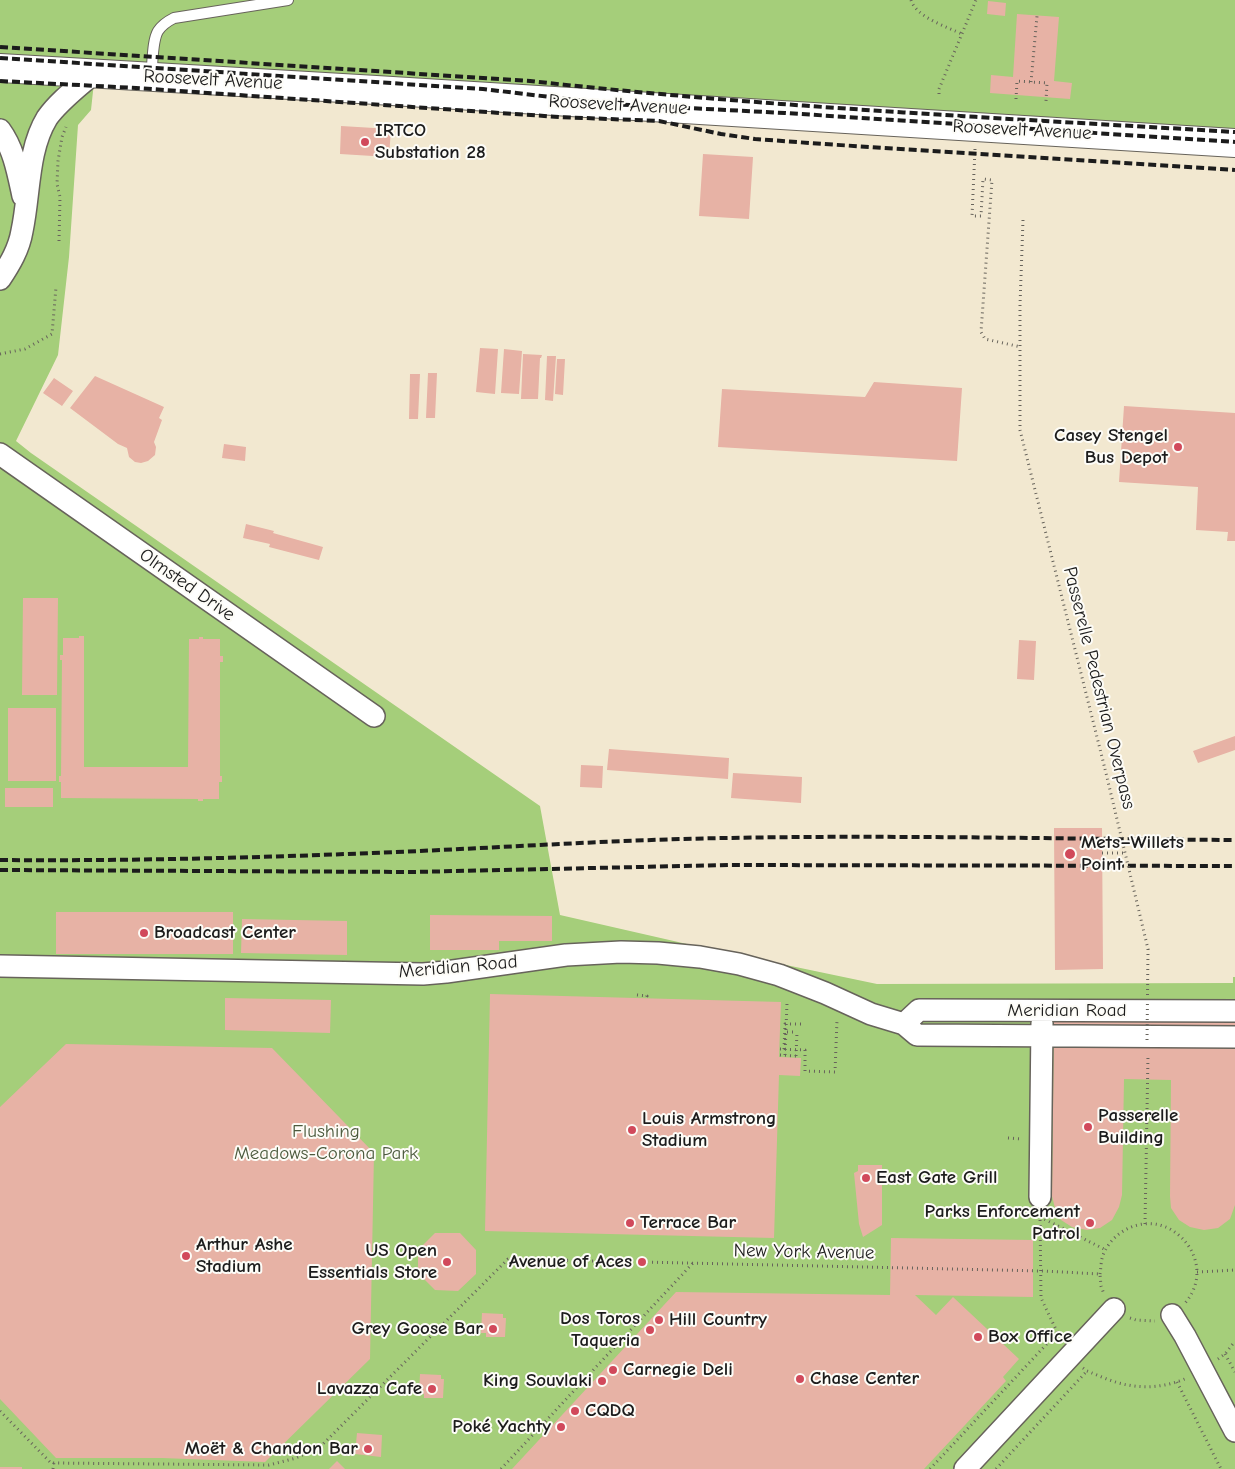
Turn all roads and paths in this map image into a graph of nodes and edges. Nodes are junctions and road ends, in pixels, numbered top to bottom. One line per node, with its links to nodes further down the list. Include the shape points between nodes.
1 (288, 0): 8 (lane, via 174,18 158,31)
2 (911, 0): 5 (path, via 918,12)
3 (976, 0): 5 (path)
4 (1037, 16): 9 (path)
5 (962, 34): 10 (path)
6 (0, 68): 7 (main road, Roosevelt Avenue)
7 (94, 73): 8 (main road, Roosevelt Avenue); 17 (street, via 53,111 43,127 35,149)
8 (151, 76): 16 (main road, Roosevelt Avenue)
9 (1031, 82): 11 (path, via 1017,81); 12 (path, via 1047,83)
10 (938, 94)
11 (1016, 99)
12 (1046, 101)
13 (68, 124): 19 (path, via 58,161)
14 (0, 130): 17 (street, via 14,158)
15 (976, 143): 22 (path, via 972,216 981,216 983,179 992,180 981,332 985,339)
16 (1235, 143)
17 (25, 206): 20 (street, via 19,243)
18 (1023, 220): 22 (path, Passerelle Pedestrian Overpass)
19 (59, 241)
20 (0, 279)
21 (56, 287): 23 (path, via 52,334 24,349)
22 (1021, 347): 27 (path, Passerelle Pedestrian Overpass, bridge, via 1020,430)
23 (0, 354)
24 (0, 454): 25 (street, Olmsted Drive)
25 (374, 716)
26 (1102, 853): 27 (path)
27 (1125, 853): 39 (path, Passerelle Pedestrian Overpass, bridge, via 1148,949)
28 (0, 966): 36 (street, Meridian Road, via 423,974 566,955 658,952 739,964 779,975 871,1014)
29 (637, 995): 30 (path)
30 (646, 998)
31 (787, 1003): 41 (path, bridge)
32 (1042, 1011): 33 (street, Meridian Road); 36 (street, Meridian Road, via 920,1010); 37 (street)
33 (1235, 1011)
34 (837, 1019): 35 (path, via 835,1072 805,1071 805,1050 782,1049 786,1024)
35 (801, 1024)
36 (904, 1024): 37 (street, Meridian Road, via 917,1035)
37 (1042, 1036): 38 (street, Meridian Road); 44 (street)
38 (1235, 1037)
39 (1148, 1042)
40 (1148, 1052): 45 (path)
41 (785, 1055): 41 (path, bridge, via 796,1056 797,1032 787,1032 786,1054 780,1055)
42 (1008, 1138): 43 (path)
43 (1020, 1138)
44 (1040, 1207): 46 (path)
45 (1145, 1224): 46 (path, via 1123,1230); 49 (path, via 1167,1228 1182,1240 1197,1263)
46 (1106, 1250): 50 (path)
47 (693, 1263): 50 (path, New York Avenue); 61 (path, New York Avenue, via 508,1259 321,1446); 63 (path)
48 (1235, 1270): 49 (path)
49 (1197, 1272): 52 (path, via 1196,1284 1188,1301)
50 (1100, 1274): 51 (path, via 1101,1286)
51 (1114, 1309): 52 (path, via 1136,1320 1149,1322 1161,1321); 65 (street)
52 (1172, 1315): 59 (street)
53 (1057, 1333): 64 (path)
54 (1224, 1354): 56 (path)
55 (1087, 1371): 66 (path)
56 (1235, 1372)
57 (1176, 1382): 67 (path)
58 (0, 1411): 60 (path)
59 (1235, 1431)
60 (54, 1462): 61 (path, via 162,1460); 62 (path)
61 (269, 1467)
62 (53, 1469)
63 (501, 1469)
64 (930, 1469)
65 (965, 1469)
66 (996, 1469)
67 (1221, 1469)

